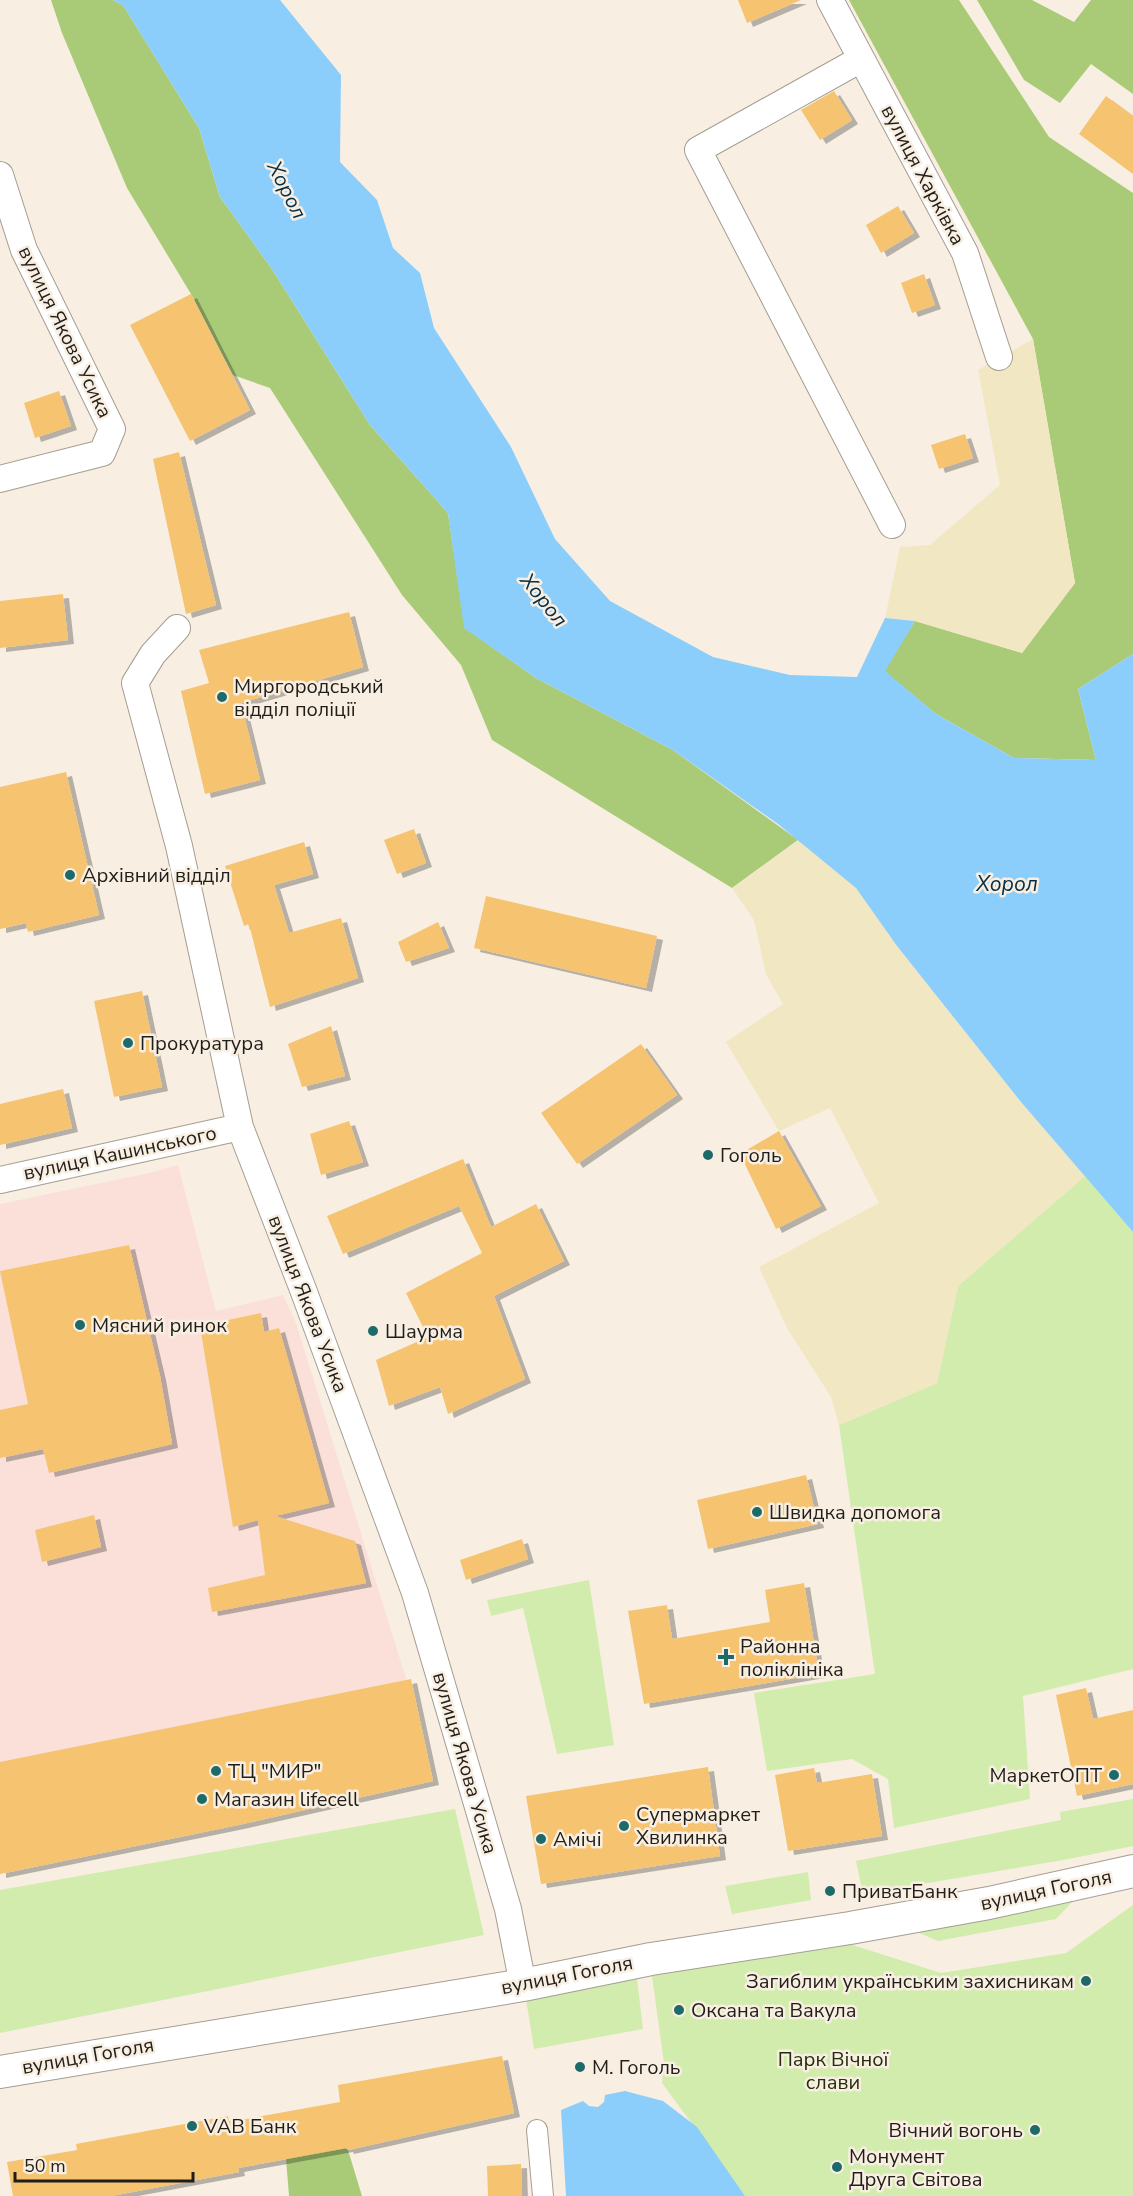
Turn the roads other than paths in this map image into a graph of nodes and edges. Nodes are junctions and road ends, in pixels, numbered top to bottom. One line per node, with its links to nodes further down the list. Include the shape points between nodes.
1 (830, 0): 2 (street, вулиця Харківка)
2 (861, 59): 4 (street, вулиця Харківка, via 965,253); 6 (street, via 698,150)
3 (0, 175): 5 (street, вулиця Якова Усика, via 24,250 112,429 102,453)
4 (999, 357)
5 (0, 479)
6 (892, 525)
7 (177, 628): 8 (street, вулиця Якова Усика, via 153,654 135,683 180,846)
8 (240, 1127): 9 (street, вулиця Кашинського); 11 (street, вулиця Якова Усика, via 415,1593 508,1909)
9 (0, 1180)
10 (1133, 1871): 11 (street, вулиця Гоголя, via 989,1903 651,1959)
11 (523, 1985): 12 (street, вулиця Гоголя)
12 (0, 2072)
13 (537, 2130): 14 (street)
14 (543, 2196)

